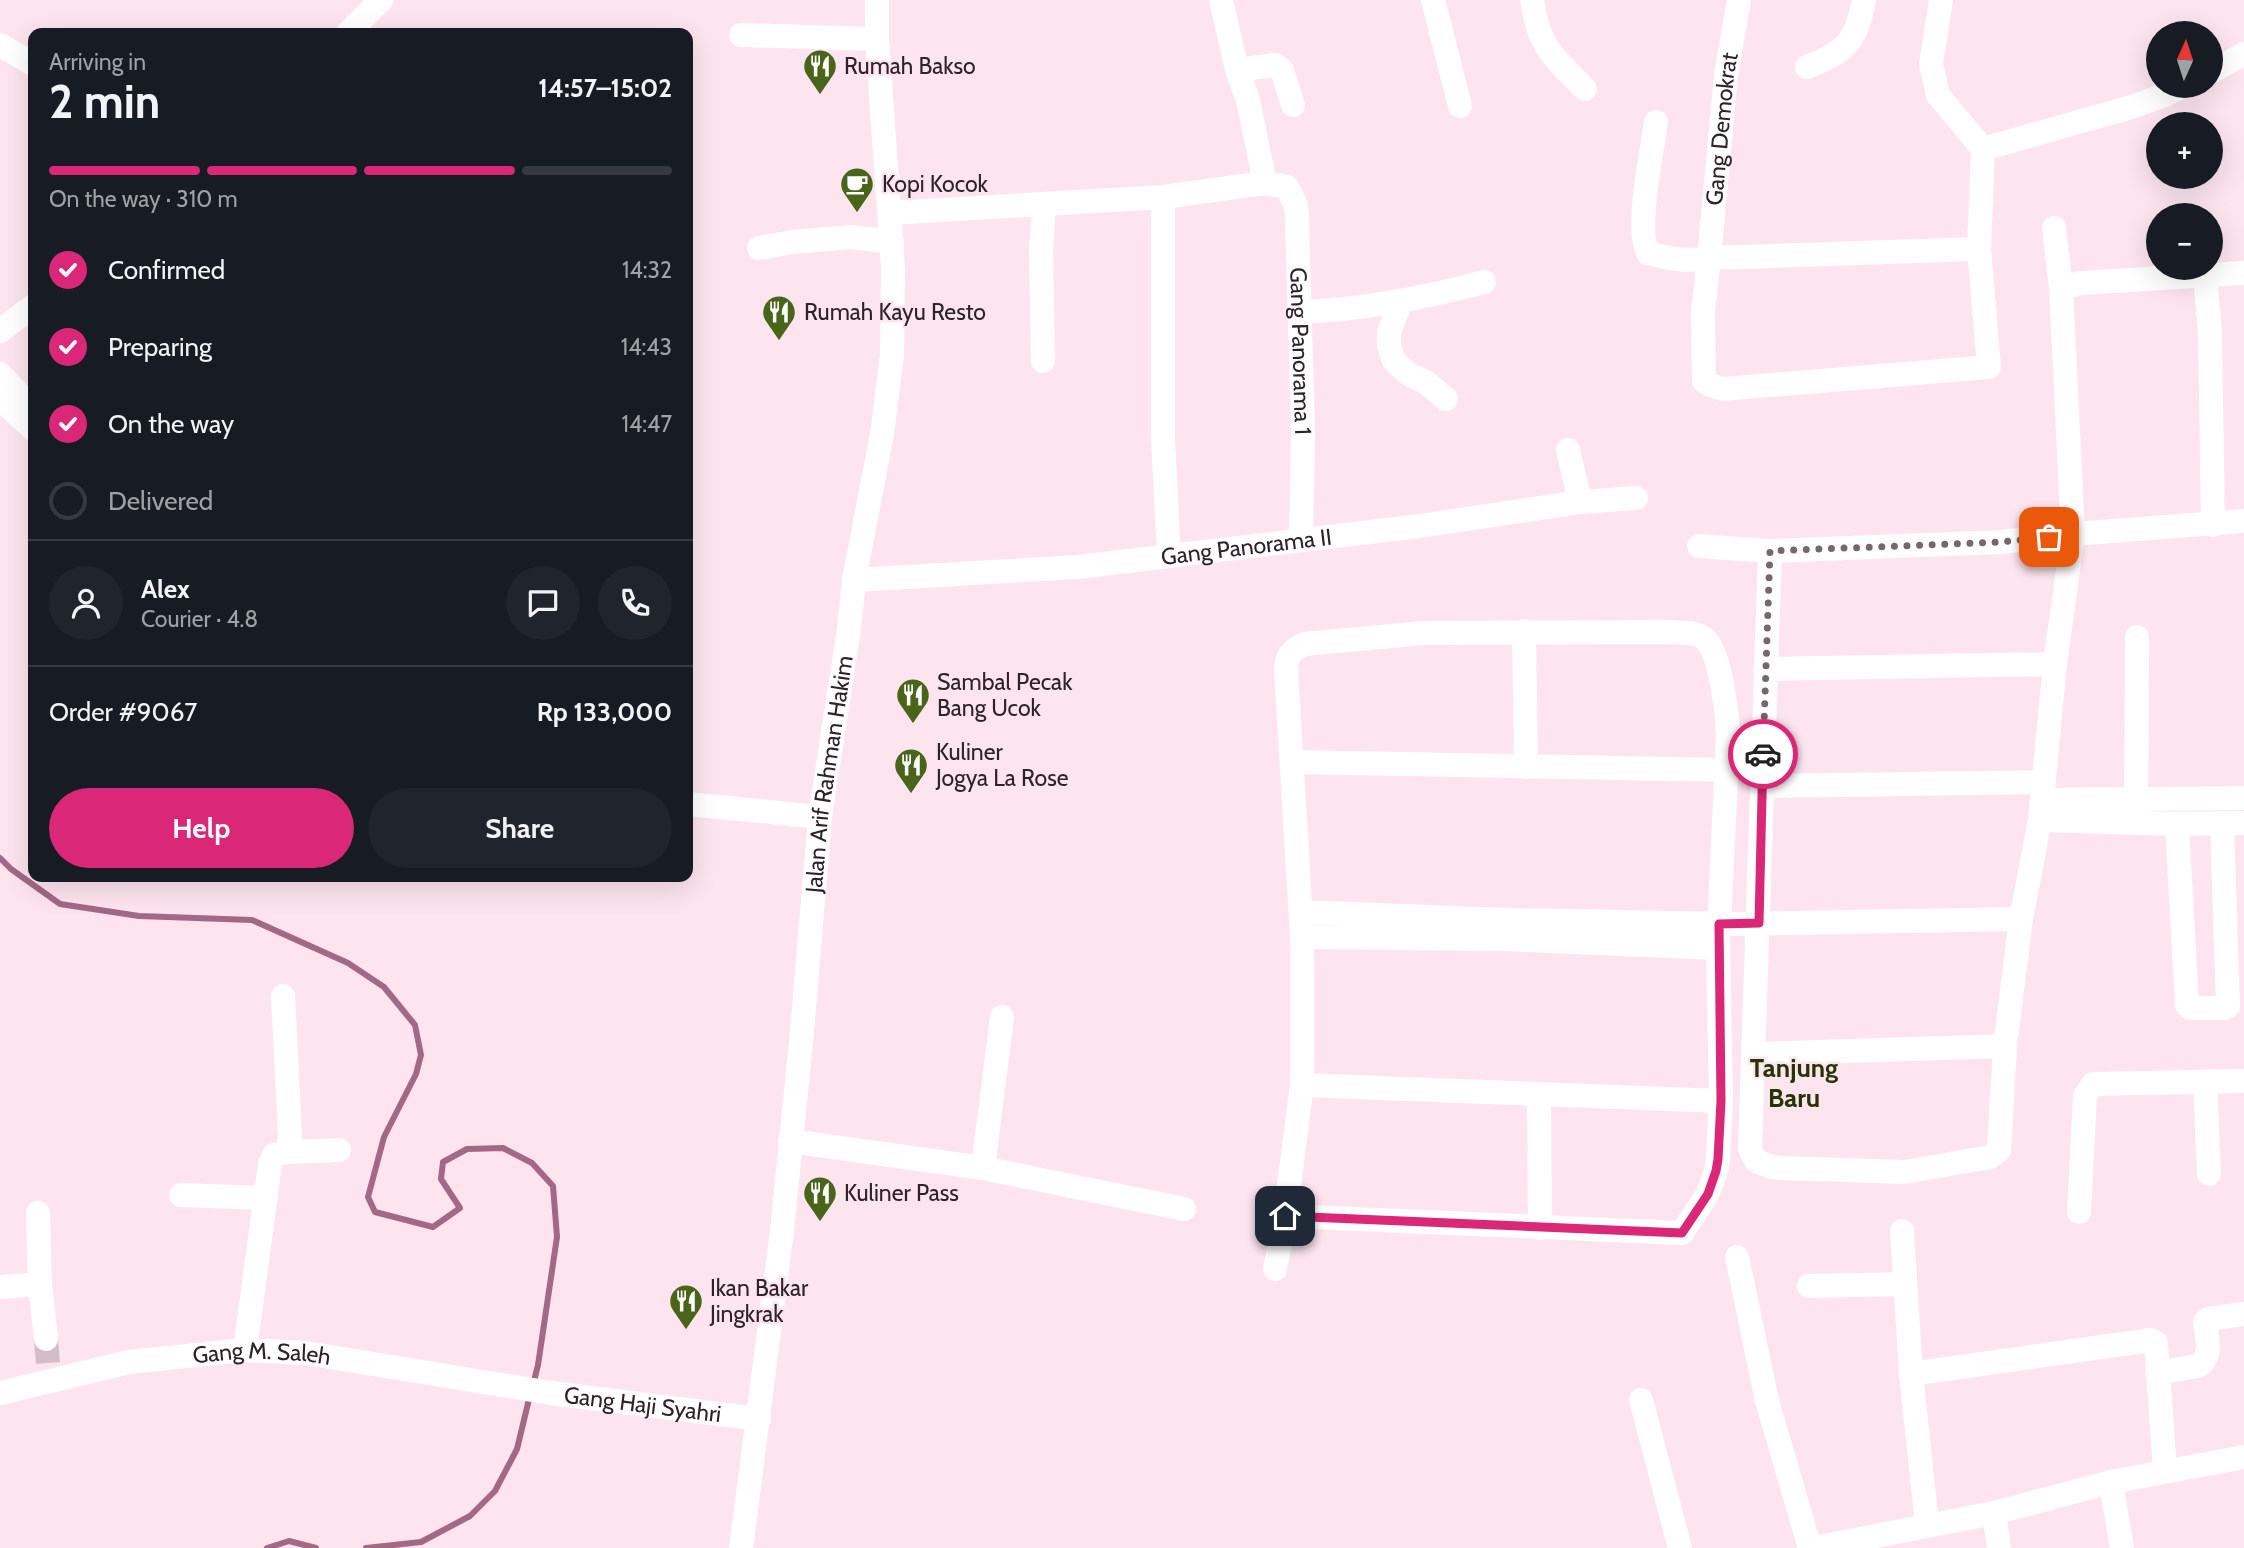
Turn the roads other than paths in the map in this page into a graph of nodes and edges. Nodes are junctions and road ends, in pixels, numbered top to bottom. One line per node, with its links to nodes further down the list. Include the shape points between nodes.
1 (381, 0): 9 (street)
2 (877, 0): 11 (street, Jalan Arif Rahman Hakim)
3 (1221, 0): 17 (street)
4 (1433, 0): 21 (street)
5 (1532, 0): 18 (street, via 1541,40)
6 (1740, 0): 32 (street, Gang Demokrat, via 1726,75)
7 (1864, 0): 16 (street, via 1848,45 1835,57)
8 (1941, 0): 23 (street, via 1931,64 1938,95)
9 (353, 28)
10 (741, 35): 11 (street)
11 (877, 39): 27 (street, Jalan Arif Rahman Hakim)
12 (0, 44): 14 (street)
13 (2244, 54): 15 (street)
14 (28, 61)
15 (2223, 65)
16 (1807, 67)
17 (1237, 70): 20 (street, via 1275,65 1282,70); 24 (street)
18 (1585, 89)
19 (2157, 98): 23 (street)
20 (1293, 105)
21 (1460, 106)
22 (1656, 122): 32 (street, via 1644,246 1648,253 1661,257)
23 (1983, 149): 31 (street)
24 (1265, 183): 25 (street); 41 (street, Gang Panorama 1, via 1287,187 1296,206)
25 (1163, 197): 26 (street); 58 (street, via 1163,439)
26 (1044, 204): 27 (street); 43 (street)
27 (890, 214): 29 (street, Jalan Arif Rahman Hakim)
28 (2054, 228): 38 (street)
29 (892, 242): 30 (street, via 851,237); 59 (street, Jalan Arif Rahman Hakim, via 892,356)
30 (759, 248)
31 (1979, 249): 32 (street); 32 (street, Gang Demokrat, via 1989,367 1723,389 1710,386 1703,377)
32 (1709, 258)
33 (2244, 273): 34 (street)
34 (2223, 274)
35 (2146, 279): 38 (street)
36 (2205, 280): 53 (street)
37 (1484, 282): 39 (street)
38 (2061, 288): 54 (street)
39 (1424, 297): 41 (street); 46 (street, via 1389,332 1389,346 1394,361)
40 (28, 310): 42 (street)
41 (1300, 312): 55 (street, Gang Panorama 1)
42 (0, 331)
43 (1043, 361)
44 (0, 374): 47 (street)
45 (0, 397): 48 (street)
46 (1446, 399)
47 (28, 404)
48 (28, 424)
49 (1568, 450): 51 (street)
50 (1636, 498): 51 (street, Gang Panorama II)
51 (1580, 502): 55 (street, Gang Panorama II)
52 (2244, 521): 53 (street)
53 (2213, 525): 54 (street)
54 (2073, 534): 57 (street, via 2001,542); 62 (street)
55 (1301, 540): 58 (street, Gang Panorama II)
56 (1699, 546): 57 (street)
57 (1770, 551): 63 (street)
58 (1169, 556): 59 (street, Gang Panorama II, via 1078,567)
59 (854, 580): 72 (street, Jalan Arif Rahman Hakim)
60 (1524, 631): 64 (street, via 1368,636 1295,648 1286,662); 65 (street); 66 (street, via 1673,632 1705,639 1719,671 1726,705)
61 (2137, 637): 71 (street)
62 (2055, 664): 63 (street); 69 (street)
63 (1765, 669): 67 (street)
64 (1292, 762): 65 (street); 75 (street)
65 (1526, 767): 66 (street)
66 (1727, 770): 77 (street)
67 (1762, 786): 69 (street); 77 (street)
68 (2244, 798): 71 (street)
69 (2042, 801): 71 (street); 76 (street)
70 (693, 804): 72 (street)
71 (2136, 811): 74 (street)
72 (820, 817): 88 (street, Jalan Arif Rahman Hakim)
73 (2233, 823): 74 (street); 74 (street, via 2228,1006 2224,1009 2187,1005)
74 (2177, 824)
75 (1301, 912): 77 (street); 78 (street)
76 (2021, 919): 77 (street); 81 (street)
77 (1735, 929): 78 (street, via 1503,939); 82 (street); 87 (street)
78 (1302, 937): 85 (street)
79 (283, 996): 90 (street)
80 (1002, 1017): 91 (street)
81 (2005, 1046): 82 (street); 82 (street, via 1999,1150 1990,1157 1905,1172 1772,1167 1756,1161 1750,1149)
82 (1754, 1054)
83 (2244, 1081): 84 (street)
84 (2205, 1082): 92 (street); 96 (street, via 2093,1084 2085,1096)
85 (1302, 1085): 86 (street); 98 (street)
86 (1539, 1096): 87 (street); 99 (street)
87 (1721, 1101): 99 (street, via 1716,1171 1708,1194 1682,1233)
88 (790, 1141): 91 (street); 115 (street, Jalan Arif Rahman Hakim)
89 (339, 1150): 90 (street)
90 (288, 1152): 94 (street, via 274,1155)
91 (982, 1168): 95 (street)
92 (2209, 1174)
93 (181, 1195): 94 (street)
94 (266, 1198): 108 (street)
95 (1184, 1209)
96 (2079, 1212)
97 (38, 1213): 103 (street)
98 (1285, 1216): 99 (street); 102 (street)
99 (1540, 1228)
100 (1902, 1231): 104 (street)
101 (1737, 1257): 123 (street, via 1767,1401)
102 (1275, 1269)
103 (40, 1284): 106 (street); 109 (street)
104 (1904, 1284): 105 (street); 111 (street)
105 (1809, 1286)
106 (0, 1287)
107 (2244, 1314): 110 (street, via 2205,1322 2208,1356 2204,1363)
108 (245, 1350): 109 (street, Gang M. Saleh, via 129,1362); 112 (street, Gang M. Saleh, via 306,1353)
109 (48, 1361): 113 (street, Gang M. Saleh)
110 (2157, 1373): 111 (street, via 2156,1343 2151,1340); 117 (street)
111 (1911, 1374): 120 (street)
112 (526, 1387): 115 (street, Gang Haji Syahri)
113 (0, 1393)
114 (1641, 1400): 122 (street)
115 (759, 1419): 121 (street, Jalan Arif Rahman Hakim)
116 (2244, 1457): 117 (street)
117 (2165, 1471): 118 (street)
118 (2111, 1482): 119 (street); 125 (street)
119 (1994, 1513): 120 (street); 124 (street)
120 (1927, 1524): 123 (street)
121 (741, 1548)
122 (1681, 1548)
123 (1812, 1548)
124 (1999, 1548)
125 (2122, 1548)

